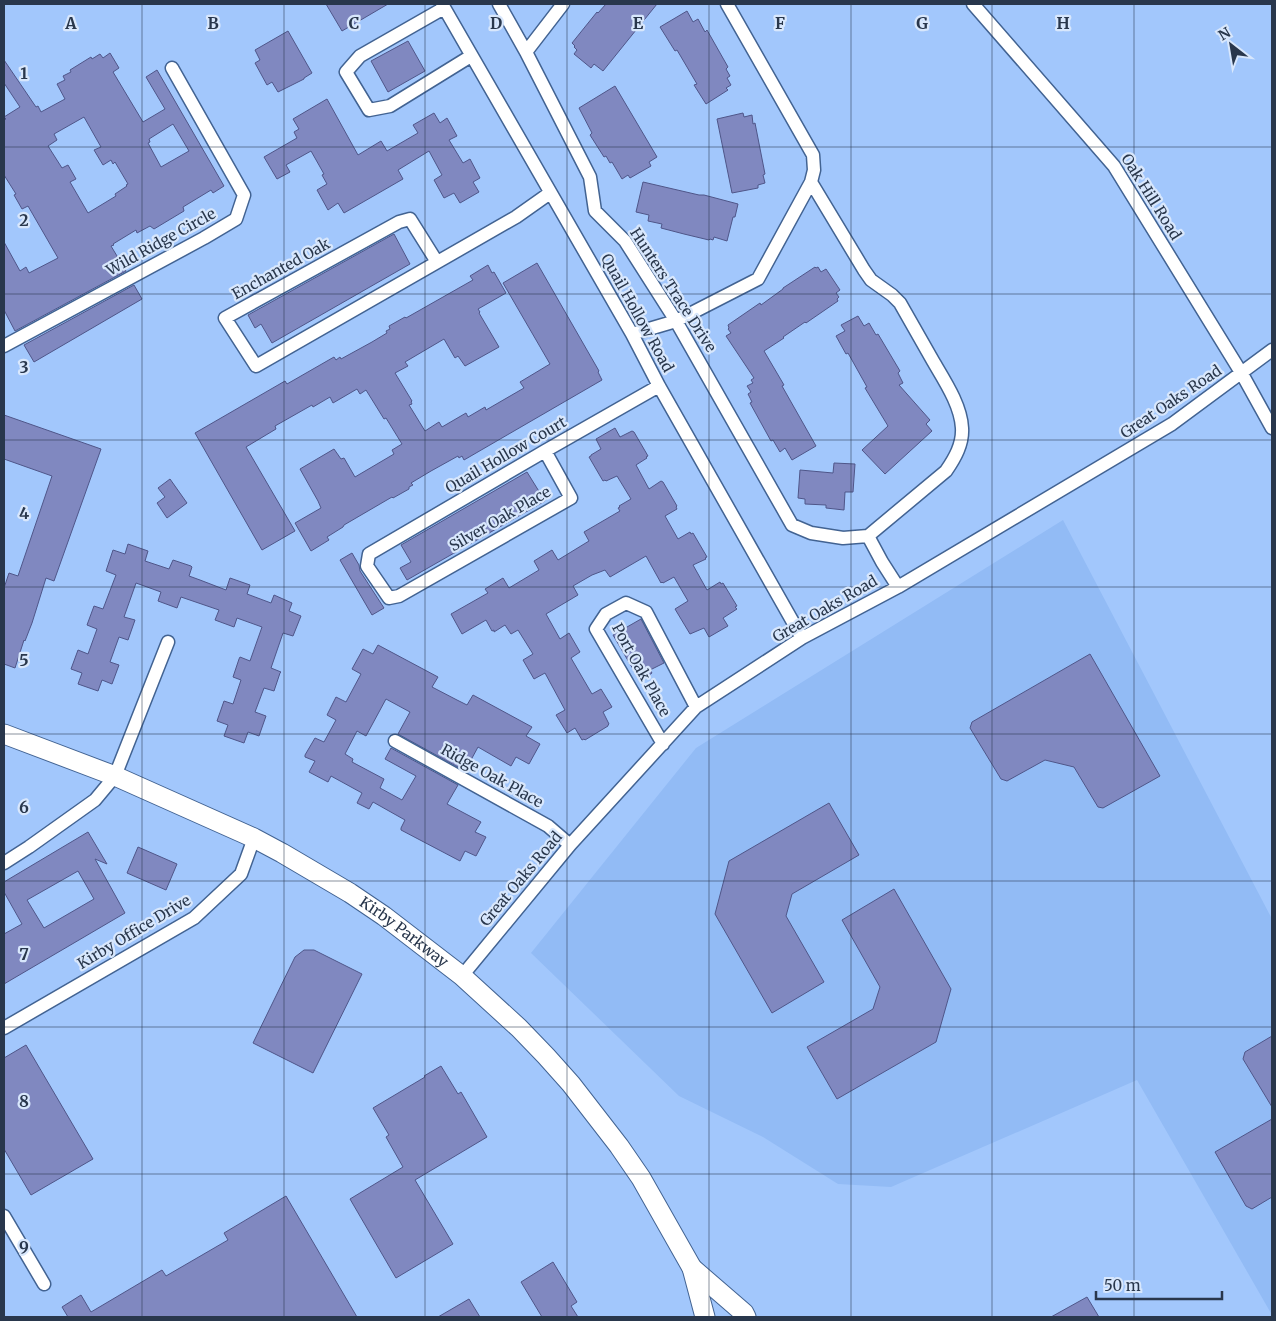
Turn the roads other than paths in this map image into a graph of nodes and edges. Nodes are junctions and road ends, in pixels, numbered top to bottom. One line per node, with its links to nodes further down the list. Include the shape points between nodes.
1 (498, 4): 6 (street, Hunters Trace Drive)
2 (563, 4): 6 (street)
3 (727, 4): 9 (street, via 813,154)
4 (973, 4): 16 (street, Oak Hill Road, via 1114,166)
5 (443, 6): 7 (street, Quail Hollow Road); 7 (street, via 360,56 346,72 369,110 390,106)
6 (526, 52): 12 (street, Hunters Trace Drive, via 590,177 595,211 625,241)
7 (472, 56): 10 (street, Quail Hollow Road)
8 (172, 68): 14 (street, Wild Ridge Circle, via 244,195 236,219)
9 (811, 182): 12 (street, via 758,279); 20 (street, via 864,270 900,303 961,415 960,443 946,471)
10 (550, 193): 11 (street, Enchanted Oak); 13 (street, Quail Hollow Road)
11 (437, 262): 11 (street, Enchanted Oak, via 256,366 226,318 399,222 410,219)
12 (676, 321): 13 (street); 20 (street, Hunters Trace Drive, via 792,525 811,533 843,538)
13 (632, 334): 17 (street, Quail Hollow Road)
14 (4, 346)
15 (1272, 350): 16 (street, Great Oaks Road)
16 (1242, 374): 18 (street, Oak Hill Road); 21 (street, Great Oaks Road, via 1172,424)
17 (659, 386): 19 (street, Quail Hollow Court); 23 (street, Quail Hollow Road)
18 (1272, 428)
19 (545, 451): 22 (street, Silver Oak Place, via 571,498); 22 (street, Quail Hollow Court, via 369,554 367,566 389,598)
20 (868, 536): 21 (street)
21 (898, 586): 23 (street, Great Oaks Road)
22 (399, 596)
23 (802, 638): 25 (street, Great Oaks Road)
24 (168, 642): 29 (street)
25 (696, 708): 28 (street, Great Oaks Road); 28 (street, Port Oak Place, via 646,612 626,603 606,614 596,629)
26 (4, 734): 29 (main road, Kirby Parkway)
27 (395, 740): 31 (street, Ridge Oak Place, via 548,826)
28 (663, 744): 31 (street, Great Oaks Road)
29 (115, 776): 30 (main road, Kirby Parkway); 32 (street, via 96,800)
30 (254, 838): 33 (main road, Kirby Parkway, via 350,893); 34 (street, Kirby Office Drive, via 241,874 194,918)
31 (570, 845): 33 (street, Great Oaks Road)
32 (4, 863)
33 (462, 976): 36 (main road, Kirby Parkway, via 572,1084 641,1178)
34 (4, 1028)
35 (4, 1216): 37 (street)
36 (692, 1268): 38 (main road, Kirby Parkway); 39 (main road, Kirby Parkway)
37 (44, 1284)
38 (705, 1317)
39 (746, 1317)

